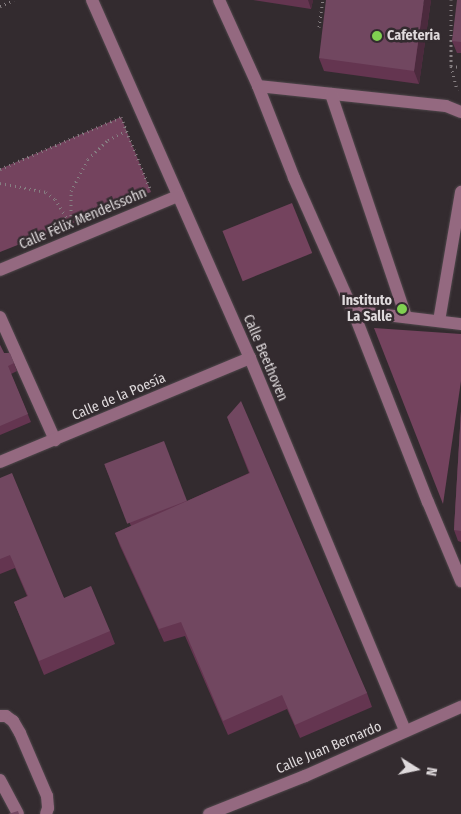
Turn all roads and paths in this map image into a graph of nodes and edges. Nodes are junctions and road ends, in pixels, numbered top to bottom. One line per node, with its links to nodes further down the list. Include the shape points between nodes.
1 (14, 0): 6 (path)
2 (92, 0): 19 (street, Calle Beethoven)
3 (219, 0): 10 (street)
4 (323, 0): 7 (path)
5 (451, 0): 8 (path)
6 (0, 6)
7 (319, 27)
8 (451, 66): 9 (path); 12 (path)
9 (461, 67)
10 (258, 86): 11 (street); 23 (street, via 294,178)
11 (331, 94): 13 (street, via 446,106); 25 (street)
12 (458, 94)
13 (461, 112)
14 (126, 130): 15 (path, via 121,117); 17 (path); 21 (path, via 108,140 88,159 71,191)
15 (0, 169)
16 (0, 183): 21 (path, via 46,192)
17 (151, 192)
18 (461, 192): 26 (street)
19 (178, 196): 22 (street, Calle Félix Mendelssohn); 28 (street, Calle Beethoven)
20 (80, 220): 21 (path)
21 (71, 224)
22 (0, 270)
23 (353, 311): 25 (street); 31 (street)
24 (0, 317): 29 (street)
25 (406, 317): 26 (street)
26 (440, 322): 27 (street)
27 (461, 324)
28 (250, 358): 29 (street, Calle de la Poesía); 34 (street, Calle Beethoven)
29 (54, 440): 30 (street, Calle de la Poesía)
30 (0, 462)
31 (461, 581)
32 (461, 707): 34 (street, Calle Juan Bernardo)
33 (0, 716): 37 (street, via 13,721 20,733 47,796)
34 (404, 731): 38 (street, Calle Juan Bernardo, via 305,776)
35 (0, 780): 36 (street)
36 (18, 814)
37 (46, 814)
38 (209, 814)

